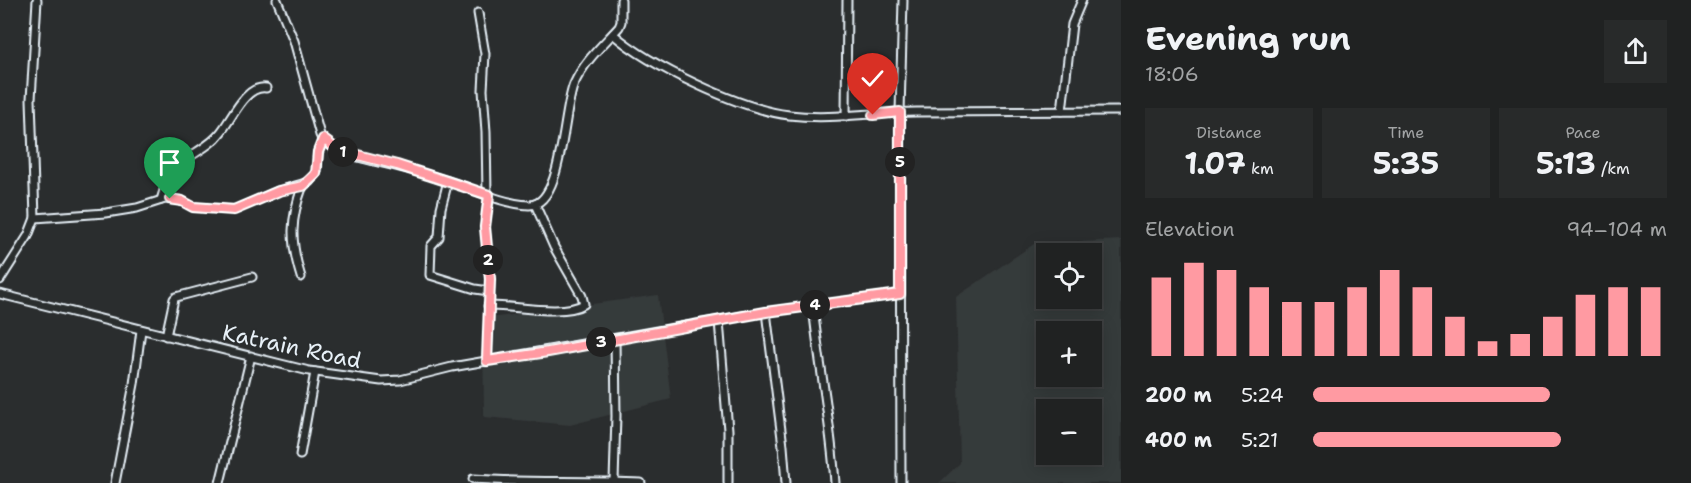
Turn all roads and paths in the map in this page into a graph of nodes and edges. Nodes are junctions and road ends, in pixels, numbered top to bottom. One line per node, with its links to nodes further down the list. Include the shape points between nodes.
1 (37, 0): 20 (street, via 31,99)
2 (277, 0): 14 (street, via 294,41)
3 (621, 0): 8 (street, via 621,22)
4 (847, 0): 13 (street)
5 (903, 0): 12 (street)
6 (1082, 0): 10 (street, via 1072,24)
7 (478, 13): 17 (street, via 485,54)
8 (613, 34): 13 (street, via 645,58 695,83 763,109 787,115); 19 (street, via 590,56 574,84 552,185 545,198)
9 (266, 88): 18 (street, via 250,93 216,139 181,162 168,178)
10 (1062, 111): 11 (street); 12 (street)
11 (1121, 111)
12 (900, 112): 13 (street); 26 (street)
13 (846, 116)
14 (323, 139): 15 (street, via 338,150); 16 (street, via 316,174)
15 (448, 181): 17 (street); 24 (street, via 440,232 431,246 430,275)
16 (303, 186): 18 (street, via 279,191 234,210); 21 (street, via 293,213 293,249)
17 (488, 195): 19 (street); 24 (street, via 485,227)
18 (161, 200): 20 (street, via 106,213)
19 (535, 204): 27 (street, via 584,304 542,310)
20 (34, 218): 23 (street, via 28,236)
21 (301, 277)
22 (252, 278): 32 (street, via 176,297)
23 (0, 280)
24 (489, 291): 27 (street)
25 (0, 294): 31 (street, Katrain Road)
26 (900, 294): 28 (street, Katrain Road); 46 (street)
27 (488, 306): 35 (street)
28 (813, 306): 29 (street, Katrain Road); 45 (street)
29 (766, 312): 30 (street, Katrain Road); 44 (street)
30 (719, 321): 33 (street, Katrain Road); 43 (street)
31 (141, 330): 32 (street, Katrain Road); 40 (street)
32 (166, 336): 34 (street, Katrain Road)
33 (615, 339): 35 (street, Katrain Road); 39 (street)
34 (251, 357): 36 (street, Katrain Road); 41 (street)
35 (487, 361): 36 (street, Katrain Road, via 390,381)
36 (315, 372): 37 (street)
37 (300, 455)
38 (472, 479): 39 (street)
39 (614, 482): 42 (street)
40 (115, 483)
41 (220, 483)
42 (641, 483)
43 (728, 483)
44 (786, 483)
45 (835, 483)
46 (901, 483)

